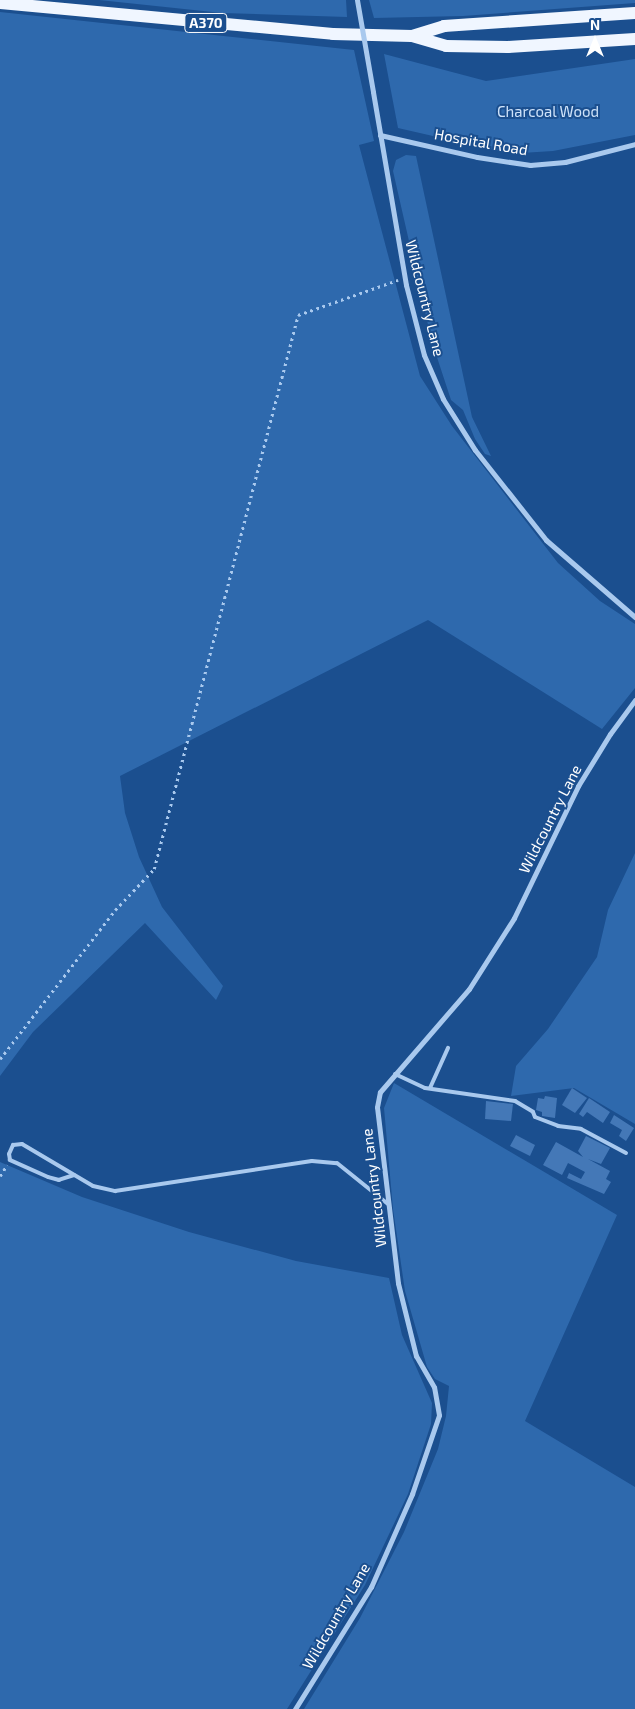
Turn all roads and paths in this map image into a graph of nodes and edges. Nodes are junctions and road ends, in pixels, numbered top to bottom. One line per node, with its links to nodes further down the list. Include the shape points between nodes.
1 (357, 0): 6 (street, Wildcountry Lane, bridge)
2 (0, 3): 4 (main road, A370, via 332,34)
3 (635, 13): 4 (main road, A370, via 444,26)
4 (412, 36): 5 (main road, A370, via 446,46 508,47)
5 (635, 39)
6 (380, 135): 7 (street, Hospital Road, via 530,165 565,162); 8 (street, Wildcountry Lane)
7 (635, 144)
8 (405, 278): 9 (street, Wildcountry Lane, via 424,356 443,399 474,450 546,540); 12 (path, via 298,315 154,869 115,910)
9 (635, 617)
10 (635, 700): 13 (street, Wildcountry Lane, via 578,786 509,926 469,989)
11 (448, 1048): 14 (lane)
12 (0, 1059)
13 (395, 1074): 14 (lane); 19 (street, Wildcountry Lane, via 380,1092 377,1107)
14 (430, 1088): 15 (lane, via 514,1101 533,1112 535,1117 558,1126 581,1129)
15 (626, 1153)
16 (10, 1160): 17 (lane, via 59,1180); 17 (lane, via 13,1145 22,1144); 18 (path)
17 (74, 1175): 19 (lane, via 93,1186 115,1191 312,1161 337,1163)
18 (0, 1176)
19 (388, 1204): 20 (street, Wildcountry Lane, via 398,1283 416,1356 434,1387 439,1415 412,1494 371,1587)
20 (295, 1709)

